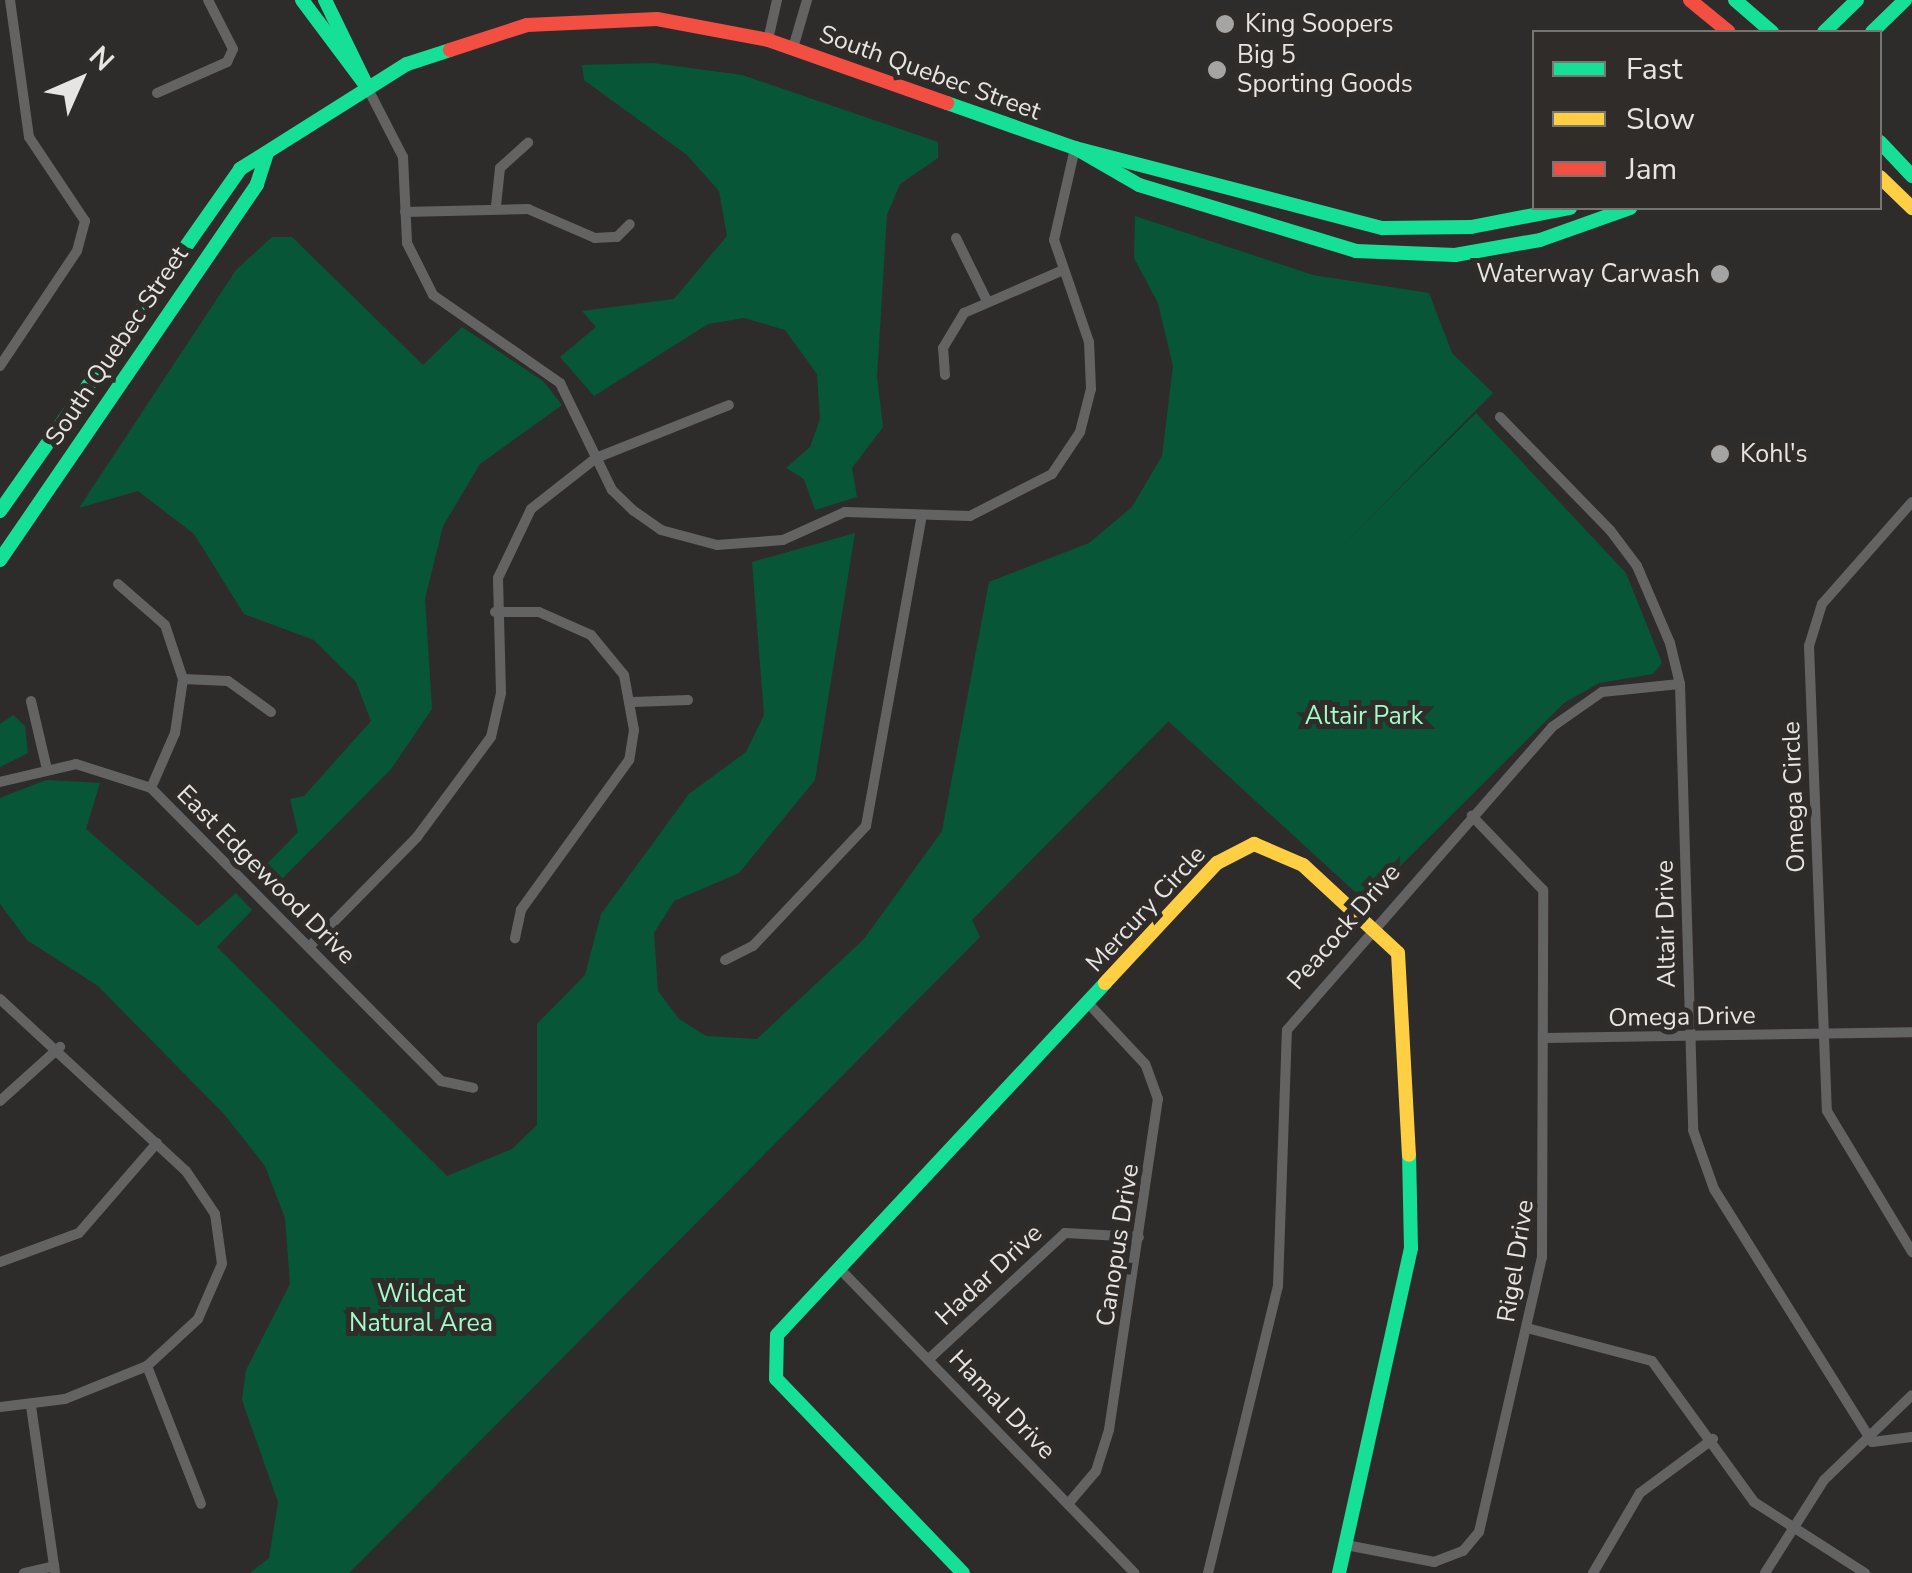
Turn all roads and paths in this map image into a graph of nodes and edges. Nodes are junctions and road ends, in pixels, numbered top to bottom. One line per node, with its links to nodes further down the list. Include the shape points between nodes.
1 (10, 0): 34 (street, via 29,137 86,220 77,252)
2 (208, 0): 18 (street, via 233,49 227,62)
3 (302, 0): 17 (main road)
4 (325, 0): 17 (main road)
5 (777, 0): 15 (street)
6 (807, 0): 16 (street)
7 (1690, 0): 11 (main road)
8 (1735, 0): 12 (main road)
9 (1857, 0): 13 (main road)
10 (1905, 0): 14 (main road)
11 (1726, 30)
12 (1770, 30)
13 (1826, 30)
14 (1874, 30)
15 (768, 40): 16 (main road, South Quebec Street); 17 (main road, South Quebec Street, via 657,19 554,22 450,46)
16 (792, 48): 21 (main road, South Quebec Street)
17 (367, 86): 22 (main road, South Quebec Street); 29 (street, via 402,157)
18 (157, 93)
19 (528, 143): 25 (street, via 500,168)
20 (1882, 144): 23 (main road)
21 (1075, 148): 27 (main road, South Quebec Street, via 1105,149 1298,212 1383,228 1471,227); 28 (main road, South Quebec Street, via 1139,185 1356,251 1455,255 1540,240); 32 (street, via 1054,222)
22 (266, 156): 40 (main road, South Quebec Street, via 240,169 188,233); 42 (main road, South Quebec Street, via 258,184)
23 (1912, 176)
24 (1882, 179): 26 (main road)
25 (496, 206): 29 (street); 30 (street, via 556,216 595,238 617,237)
26 (1912, 208)
27 (1560, 210)
28 (1624, 210)
29 (405, 212): 38 (street, via 411,257 433,295 538,362 560,384)
30 (630, 224)
31 (956, 238): 33 (street)
32 (1060, 271): 33 (street); 41 (street, via 1092,367 1068,454 1002,508)
33 (986, 299): 35 (street, via 948,330)
34 (0, 366)
35 (944, 375)
36 (729, 405): 38 (street)
37 (1500, 417): 46 (street, Altair Drive, via 1637,566)
38 (596, 458): 41 (street, via 634,511 661,530 717,545 782,540 845,512); 44 (street, via 548,492 517,530)
39 (1912, 502): 62 (street, Omega Circle, via 1822,604 1811,634)
40 (0, 511)
41 (922, 516): 58 (street, via 866,826 753,946)
42 (0, 560)
43 (118, 584): 45 (street, via 165,625)
44 (495, 612): 49 (street, via 539,612 591,635); 57 (street, via 501,693 490,737 417,837)
45 (182, 679): 50 (street, via 228,681); 53 (street, via 176,733)
46 (1680, 684): 54 (street, Peacock Drive, via 1602,692 1578,704); 64 (street, Altair Drive)
47 (688, 700): 49 (street)
48 (31, 701): 51 (street)
49 (632, 702): 56 (street, via 629,760 521,910)
50 (271, 712)
51 (46, 765): 52 (street, East Edgewood Drive); 53 (street, East Edgewood Drive, via 108,770)
52 (0, 782)
53 (151, 788): 57 (street, East Edgewood Drive)
54 (1472, 816): 55 (street, Peacock Drive); 63 (street, Rigel Drive, via 1542,890)
55 (1370, 925): 60 (main road, Mercury Circle, via 1287,852 1236,849); 85 (main road, Mercury Circle, via 1398,954 1406,979 1411,1248); 90 (street, Peacock Drive, via 1287,1030 1278,1286)
56 (515, 938)
57 (310, 946): 66 (street, East Edgewood Drive, via 440,1081)
58 (725, 960)
59 (0, 999): 65 (street)
60 (1088, 1004): 69 (street, Canopus Drive, via 1145,1064 1158,1099); 72 (main road, Mercury Circle)
61 (1912, 1032): 62 (street)
62 (1820, 1035): 64 (street, Omega Drive); 70 (street, Omega Circle, via 1827,1111)
63 (1545, 1038): 64 (street, Omega Drive); 73 (street, Rigel Drive, via 1548,1213)
64 (1688, 1038): 81 (street, Altair Drive, via 1691,1118 1714,1188)
65 (60, 1047): 67 (street); 68 (street)
66 (474, 1088)
67 (0, 1102)
68 (157, 1143): 71 (street, via 79,1233); 75 (street, via 215,1214 222,1264 198,1319)
69 (1139, 1236): 74 (street, Hadar Drive, via 1065,1233); 83 (street, Canopus Drive, via 1104,1452)
70 (1912, 1252)
71 (0, 1262)
72 (838, 1267): 74 (street, Hamal Drive); 88 (main road, Mercury Circle, via 777,1335 776,1380)
73 (1527, 1328): 80 (street, via 1652,1361); 85 (street, Rigel Drive, via 1478,1532 1463,1551 1434,1562)
74 (930, 1358): 83 (street, Hamal Drive)
75 (147, 1366): 77 (street); 82 (street)
76 (1912, 1395): 81 (street, via 1888,1410)
77 (31, 1406): 78 (street); 86 (street)
78 (0, 1407)
79 (1912, 1437): 81 (street)
80 (1712, 1439): 84 (street, via 1754,1502); 92 (street, via 1640,1493)
81 (1872, 1442): 84 (street, via 1824,1480)
82 (201, 1504)
83 (1068, 1504): 89 (street, Hamal Drive)
84 (1791, 1529): 93 (street); 94 (street)
85 (1346, 1545): 91 (main road, Mercury Circle)
86 (54, 1570): 87 (street)
87 (24, 1573)
88 (963, 1573)
89 (1136, 1573)
90 (1208, 1573)
91 (1339, 1573)
92 (1593, 1573)
93 (1766, 1573)
94 (1865, 1573)

